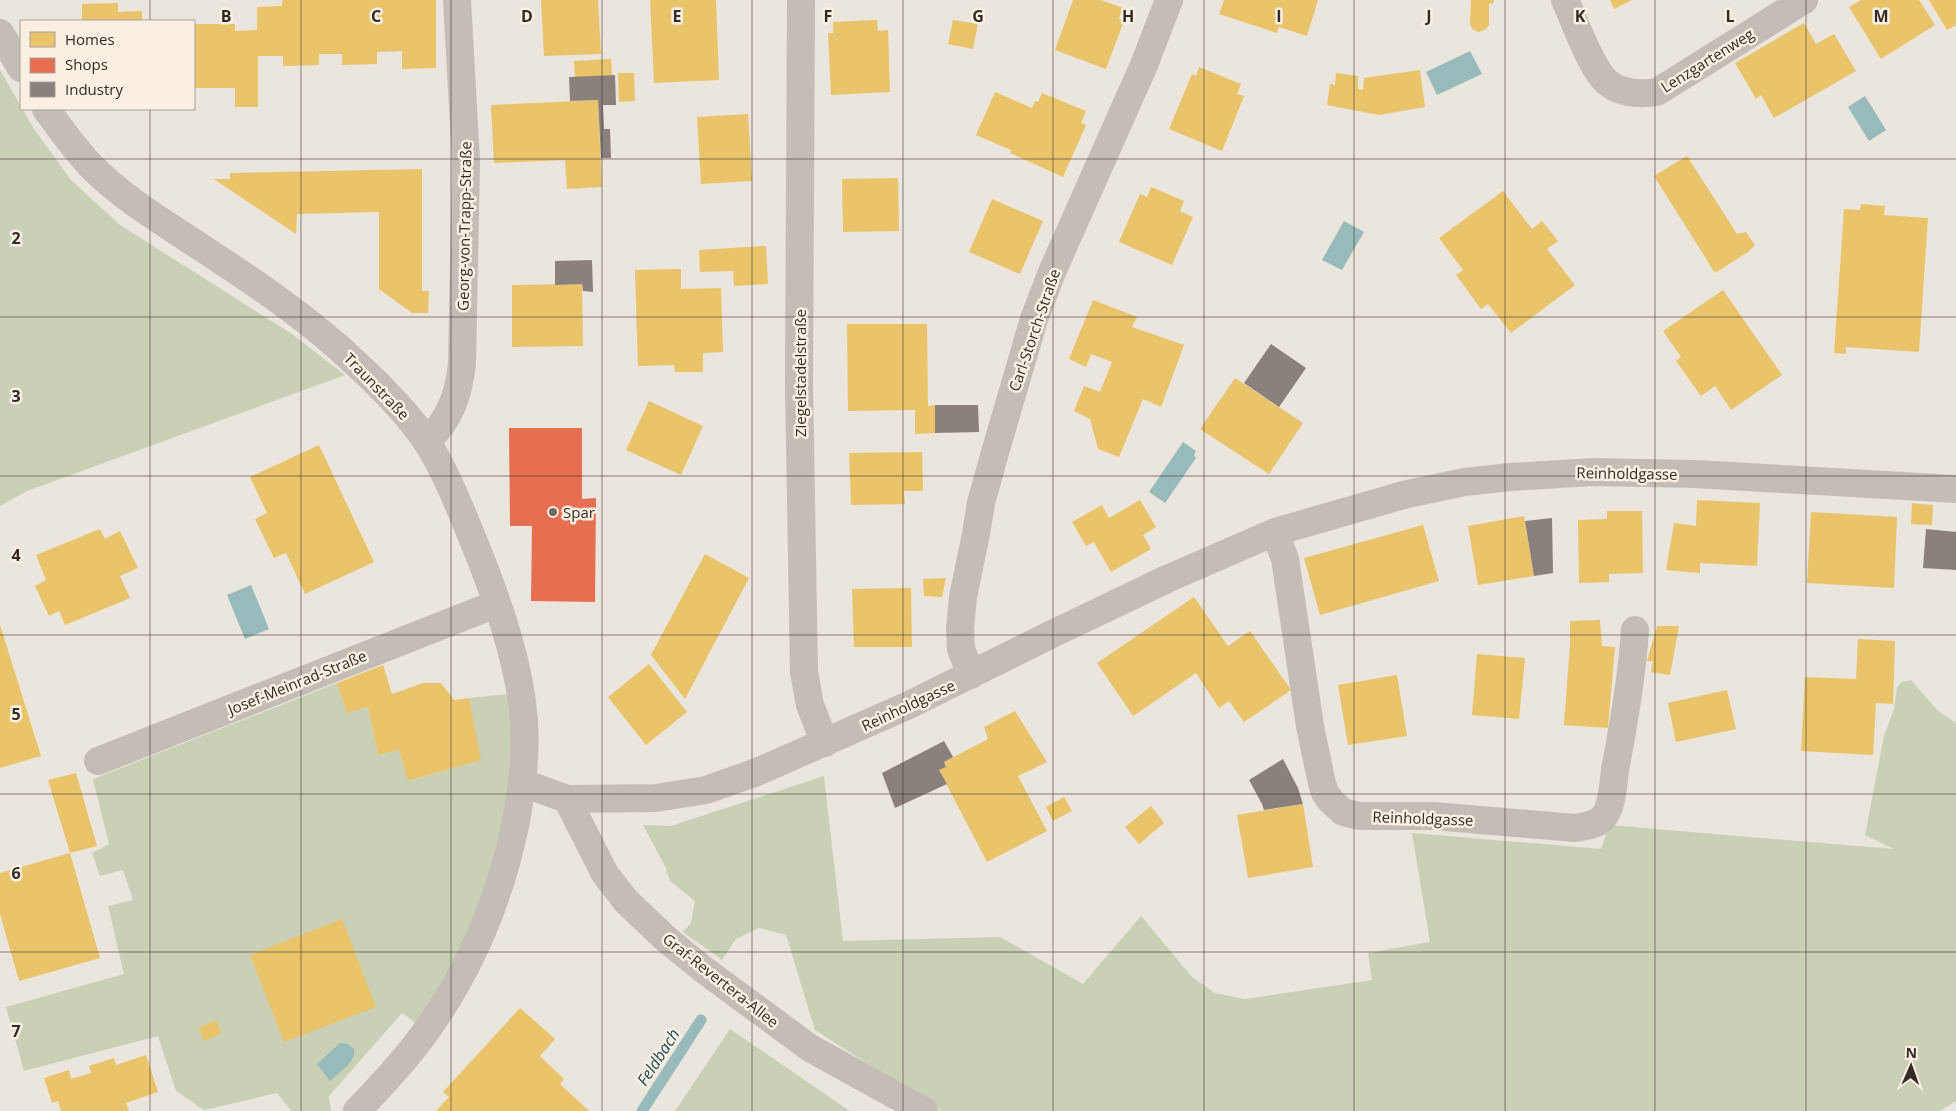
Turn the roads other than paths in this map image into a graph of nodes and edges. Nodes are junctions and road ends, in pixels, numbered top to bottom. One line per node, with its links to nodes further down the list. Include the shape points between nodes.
1 (457, 0): 9 (street, Georg-von-Trapp-Straße, via 466,161 462,363 452,408 443,424)
2 (801, 0): 15 (street, Ziegelstadelstraße, via 799,384 804,672 810,705)
3 (1169, 0): 14 (street, Carl-Storch-Straße, via 1144,65 1052,272 996,447 981,503 963,597 961,649)
4 (1565, 0): 5 (street, Lenzgartenweg, via 1603,78 1620,89 1642,95 1657,92)
5 (1804, 0)
6 (0, 33): 7 (street)
7 (20, 66)
8 (47, 110): 9 (street, Traunstraße, via 86,160 110,184 317,328 403,410)
9 (426, 442): 12 (street, Traunstraße, via 470,534)
10 (1956, 489): 11 (street, Reinholdgasse, via 1640,471 1550,473 1464,482 1406,494)
11 (1275, 532): 13 (street, Reinholdgasse, via 1285,559 1321,779 1325,793 1343,812 1359,816 1434,816 1575,828 1597,822 1605,815 1612,789 1632,676); 14 (street, Reinholdgasse, via 1141,592)
12 (496, 604): 16 (street, Josef-Meinrad-Straße); 17 (street, Traunstraße, via 516,666 522,702 525,739)
13 (1635, 630)
14 (971, 675): 15 (street, Reinholdgasse)
15 (825, 743): 18 (street, Reinholdgasse, via 706,790 656,798)
16 (98, 760)
17 (523, 783): 18 (street, Reinholdgasse); 19 (street, Traunstraße, via 501,883 465,968 415,1046)
18 (567, 800): 20 (street, Graf-Revertera-Allee, via 605,874 626,901 666,939 810,1048)
19 (357, 1111)
20 (924, 1111)

